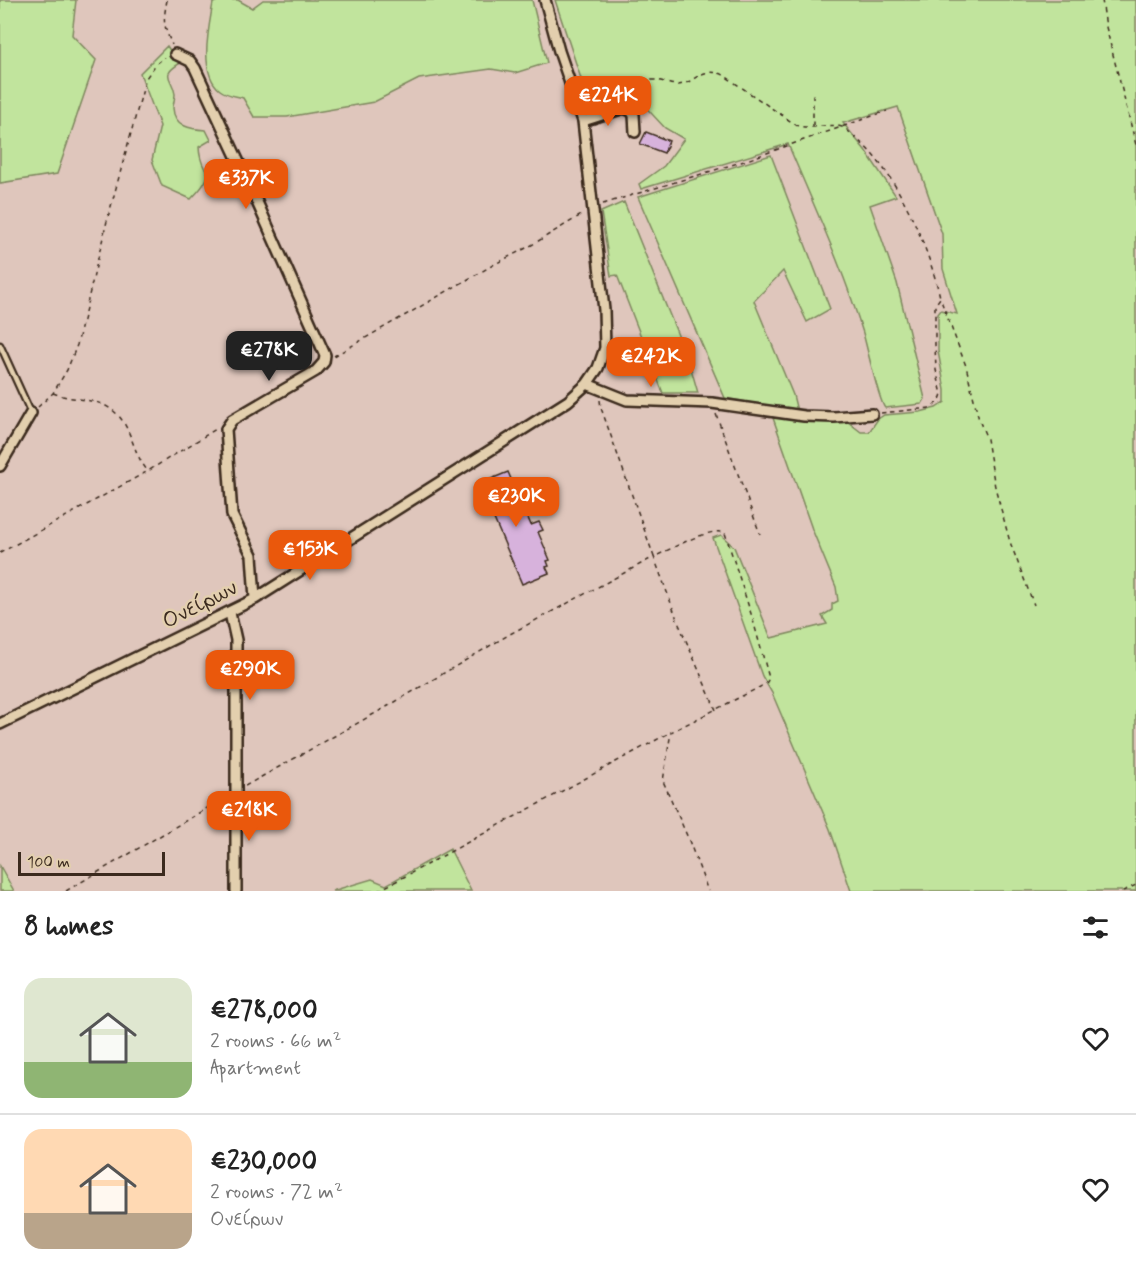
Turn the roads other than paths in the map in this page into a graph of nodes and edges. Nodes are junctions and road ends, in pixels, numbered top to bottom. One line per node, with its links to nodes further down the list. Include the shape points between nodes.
1 (545, 0): 3 (street)
2 (175, 54): 10 (street, via 195,68 325,355 316,371 232,420 226,429 232,515 252,555)
3 (583, 121): 4 (street, via 624,108 634,115); 6 (street, via 605,348)
4 (635, 132)
5 (0, 345): 7 (lane)
6 (588, 384): 8 (street, via 627,400 712,403 804,416); 10 (street, Ονείρων, via 568,401)
7 (31, 413): 9 (street)
8 (872, 414)
9 (0, 466)
10 (255, 599): 11 (street, Ονείρων)
11 (230, 613): 12 (street, Ονείρων); 13 (street, via 236,640)
12 (0, 724)
13 (236, 891)

